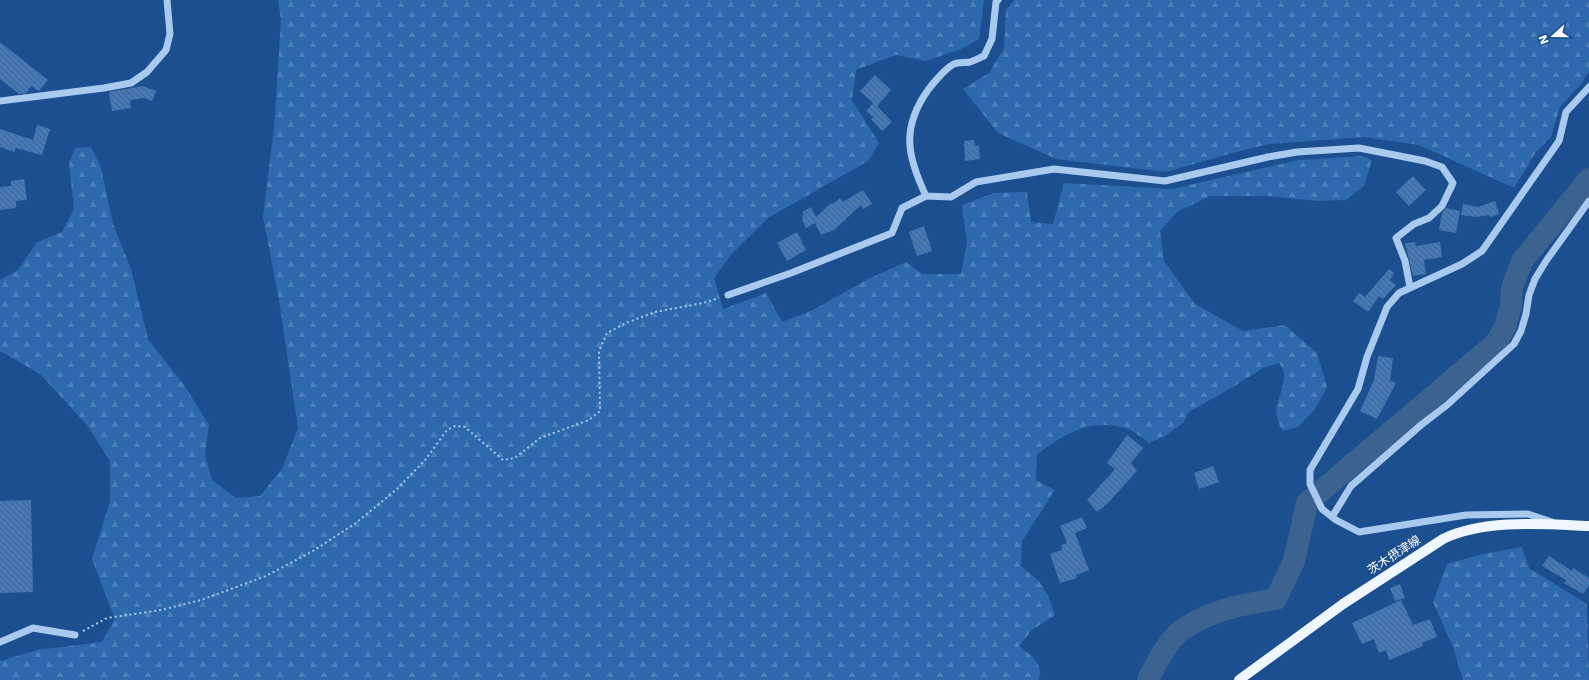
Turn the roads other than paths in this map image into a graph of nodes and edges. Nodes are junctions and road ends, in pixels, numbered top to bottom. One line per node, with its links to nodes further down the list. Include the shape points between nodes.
1 (167, 0): 4 (street, via 170,34 166,50 147,72 130,83)
2 (998, 0): 5 (street, via 992,38 984,56 970,62 954,64 934,82 918,104 910,127 910,152 915,174)
3 (1589, 87): 7 (street, via 1566,112 1559,141 1482,251 1462,264)
4 (0, 101)
5 (926, 196): 7 (street, via 951,197 976,182 1054,169 1165,180 1297,152 1358,148 1425,161 1442,167 1453,183 1442,206 1429,218 1414,224 1396,238 1405,261); 8 (street, via 902,208 892,233)
6 (1589, 201): 9 (street, via 1535,279 1521,331 1514,344 1448,405 1351,486)
7 (1410, 288): 9 (street, via 1399,293 1387,307 1358,388 1310,470 1310,484 1322,509)
8 (728, 295)
9 (1332, 517): 10 (street, via 1360,532 1466,515 1528,514)
10 (1558, 524): 11 (main road, 茨木摂津線); 14 (main road, 茨木摂津線, via 1487,526 1458,532 1443,539 1343,604)
11 (1589, 526)
12 (75, 635): 13 (street, via 33,628)
13 (0, 642)
14 (1239, 680)

